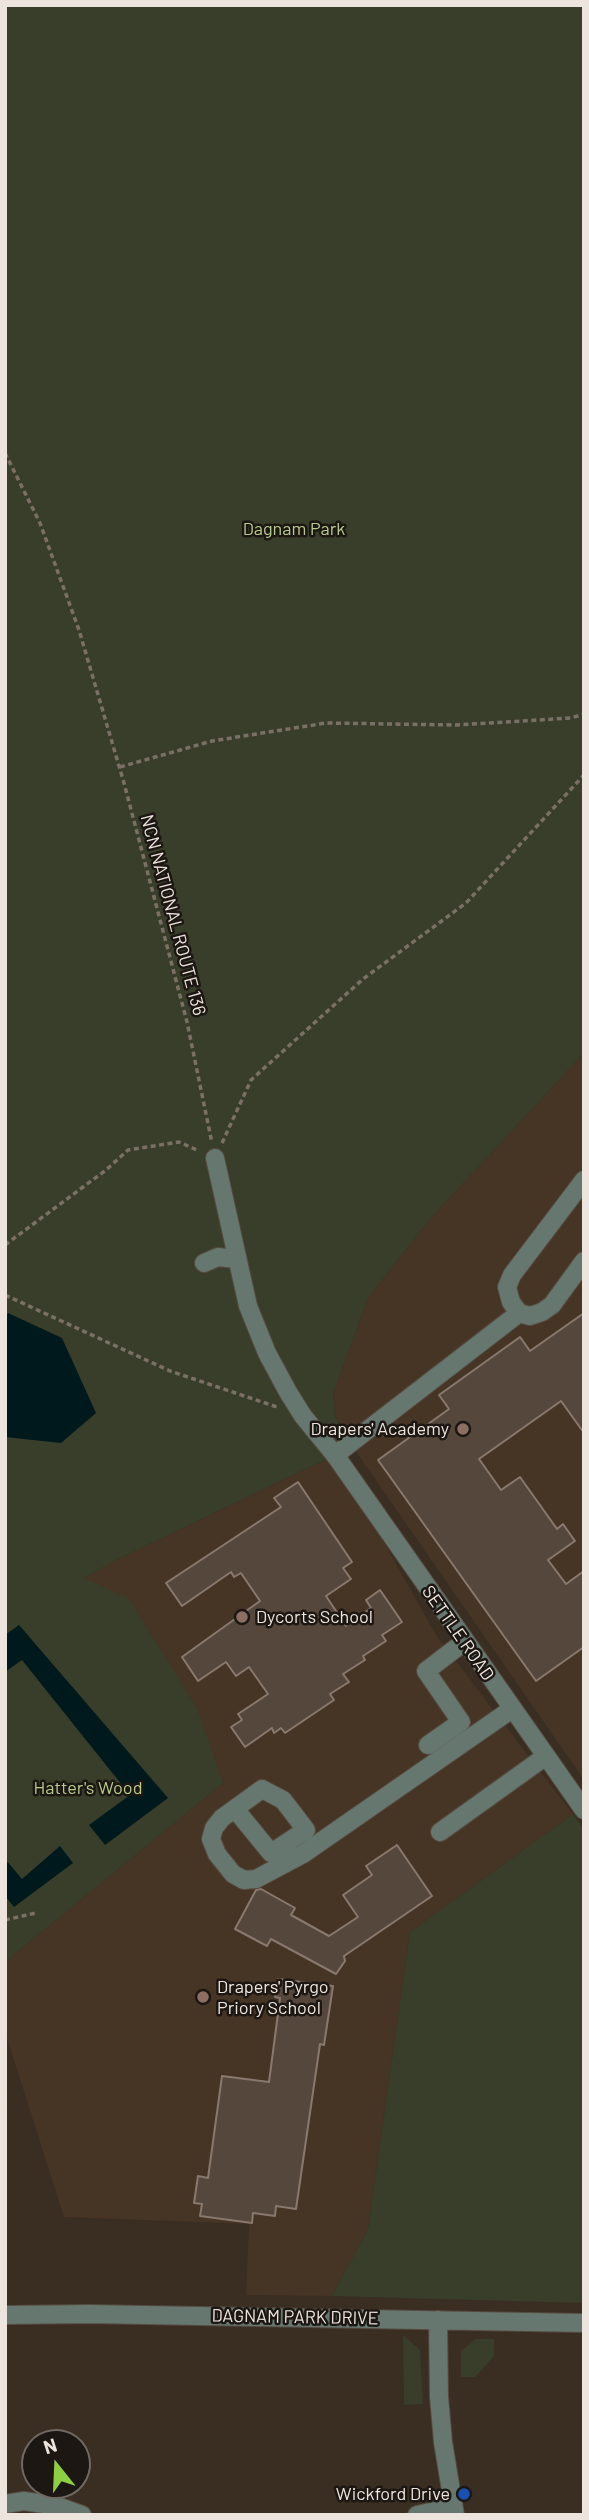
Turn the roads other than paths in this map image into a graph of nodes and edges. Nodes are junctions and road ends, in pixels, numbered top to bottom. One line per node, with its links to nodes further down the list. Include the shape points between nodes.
1 (215, 1158): 3 (street, SETTLE ROAD)
2 (584, 1180): 6 (street, via 512,1275 507,1287)
3 (236, 1259): 5 (street); 7 (street, SETTLE ROAD, via 255,1328 303,1416)
4 (584, 1261): 6 (street, via 552,1305 530,1315)
5 (204, 1263)
6 (519, 1313): 7 (street)
7 (335, 1455): 8 (street, SETTLE ROAD)
8 (464, 1642): 9 (street, SETTLE ROAD); 10 (street, via 426,1671 461,1722)
9 (512, 1709): 11 (street, SETTLE ROAD); 12 (street, via 303,1854 256,1879 244,1880 233,1874 211,1839 214,1828)
10 (428, 1745)
11 (546, 1756): 13 (street, SETTLE ROAD); 14 (street)
12 (235, 1809): 12 (street, via 271,1853 306,1830 283,1800 262,1789)
13 (584, 1810)
14 (440, 1832)
15 (5, 2315): 16 (street, DAGNAM PARK DRIVE)
16 (438, 2320): 17 (street, DAGNAM PARK DRIVE); 19 (street, via 439,2397)
17 (584, 2323)
18 (5, 2504): 20 (street, via 24,2501)
19 (454, 2511): 21 (street)
20 (82, 2515)
21 (417, 2515)

